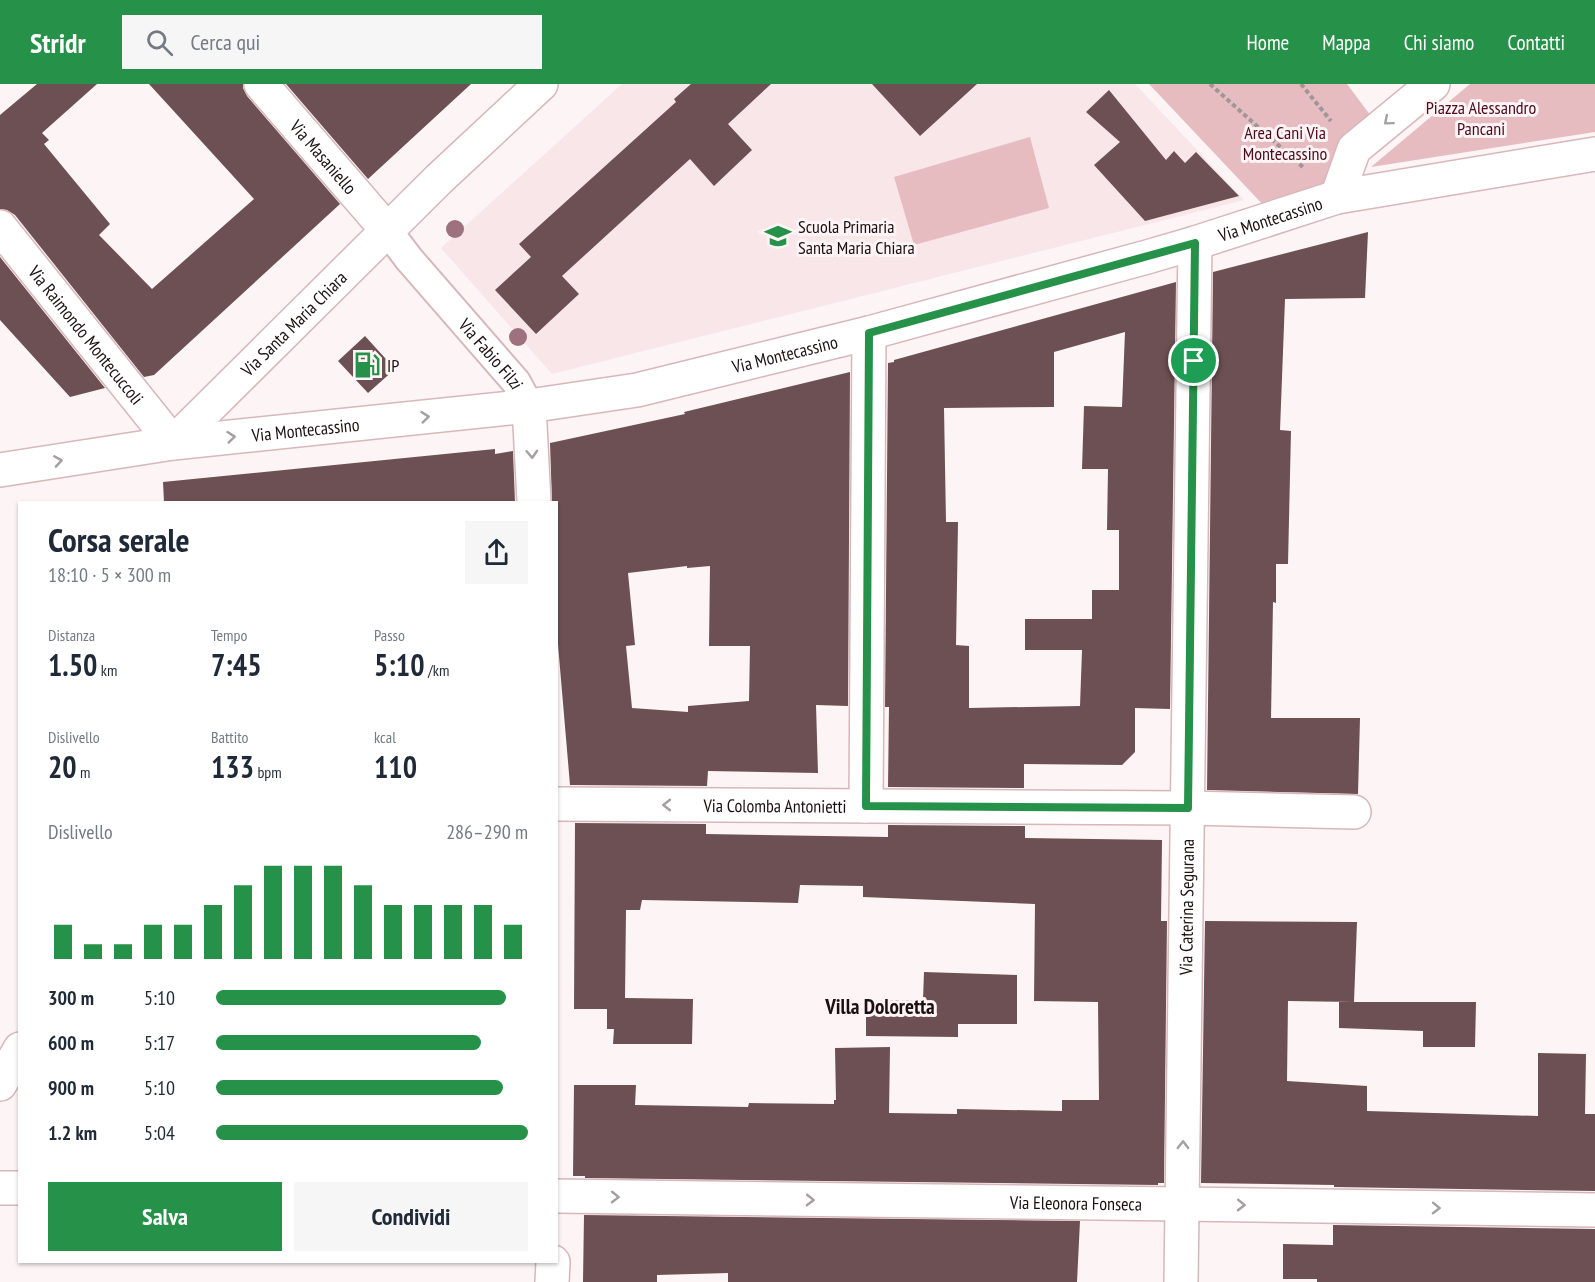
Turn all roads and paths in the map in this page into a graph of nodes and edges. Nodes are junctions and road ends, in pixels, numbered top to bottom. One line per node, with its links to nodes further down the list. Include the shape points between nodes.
1 (261, 84): 10 (street, Via Masaniello)
2 (541, 84): 10 (street, Via Santa Maria Chiara)
3 (1210, 84): 8 (path)
4 (1301, 84): 6 (path)
5 (1433, 84): 6 (street, one-way to 6)
6 (1354, 149): 8 (street)
7 (1595, 154): 8 (street, Via Montecassino)
8 (1337, 197): 11 (street, Via Montecassino)
9 (0, 227): 14 (street, Via Raimondo Montecuccoli)
10 (387, 230): 13 (street, Via Fabio Filzi, via 516,382); 14 (street, Via Santa Maria Chiara)
11 (1195, 243): 12 (street, Via Montecassino); 19 (street, Via Caterina Segurana)
12 (869, 333): 13 (street, Via Montecassino, via 637,390); 18 (street)
13 (529, 405): 14 (street, Via Montecassino, one-way to 13); 16 (street, Via Fabio Filzi, one-way to 16)
14 (172, 443): 15 (street, one-way to 14)
15 (0, 470)
16 (534, 501)
17 (558, 804): 18 (street, Via Colomba Antonietti, one-way to 17)
18 (866, 806): 19 (street, Via Colomba Antonietti)
19 (1188, 808): 20 (street, Via Colomba Antonietti); 26 (street, Via Caterina Segurana, one-way to 19)
20 (1354, 812)
21 (18, 1052): 22 (street)
22 (0, 1084)
23 (0, 1188): 24 (street)
24 (18, 1188)
25 (558, 1196): 26 (street, Via Eleonora Fonseca, one-way to 26)
26 (1182, 1204): 27 (street, Via Eleonora Fonseca, one-way to 27); 30 (street, Via Caterina Segurana)
27 (1595, 1210)
28 (553, 1263): 29 (street)
29 (552, 1282)
30 (1181, 1282)

